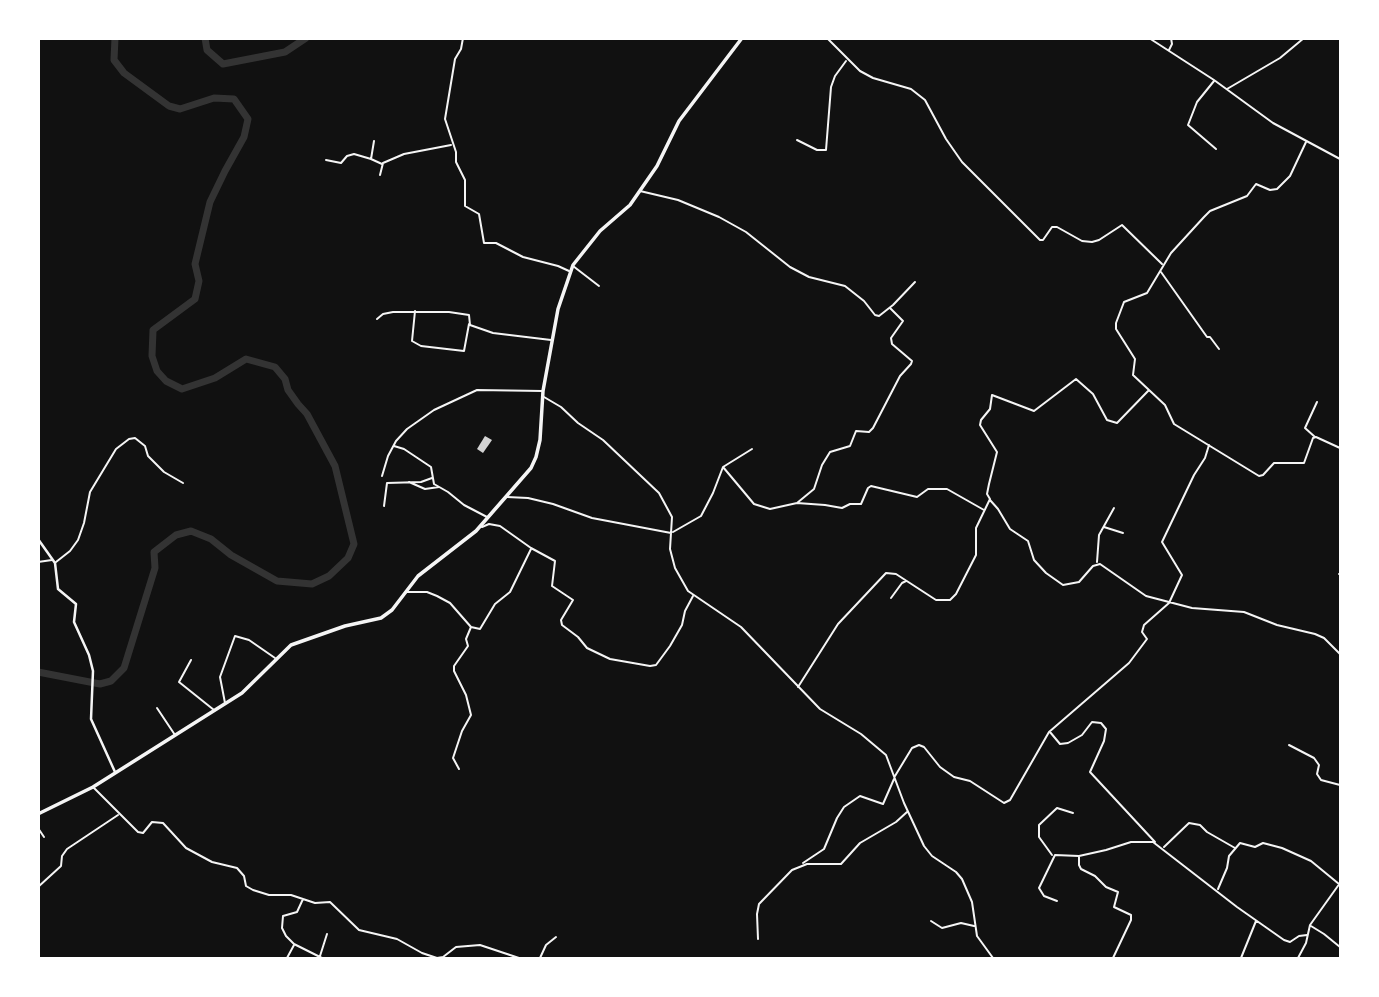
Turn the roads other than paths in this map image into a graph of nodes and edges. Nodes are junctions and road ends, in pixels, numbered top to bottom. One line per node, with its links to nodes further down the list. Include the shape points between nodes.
1 (463, 38): 14 (street, via 445,119)
2 (742, 38): 21 (main road, via 679,121)
3 (827, 38): 8 (street)
4 (1149, 38): 7 (street)
5 (1171, 38): 7 (street)
6 (1304, 38): 10 (street, via 1280,58)
7 (1169, 51): 9 (street)
8 (847, 60): 11 (street, via 831,87 828,147 817,150); 23 (street, via 873,78 916,92 925,100 962,163 1040,240 1055,227 1092,242 1122,225)
9 (1214, 80): 10 (street); 15 (street, via 1188,125)
10 (1226, 89): 13 (street)
11 (797, 140)
12 (374, 141): 16 (street)
13 (1306, 142): 17 (street); 23 (street, via 1281,186 1274,190 1256,184 1247,196 1210,211)
14 (452, 145): 19 (street, via 412,151); 24 (street, via 465,180 466,205 479,214 485,243)
15 (1216, 149)
16 (371, 159): 18 (street, via 354,154 341,163); 19 (street)
17 (1340, 159)
18 (326, 160)
19 (383, 164): 20 (street)
20 (380, 175)
21 (639, 191): 22 (main road); 28 (street, via 719,217 790,267 845,286 875,315)
22 (573, 265): 24 (main road); 27 (street)
23 (1163, 265): 25 (street)
24 (569, 271): 32 (main road)
25 (1160, 271): 33 (street); 34 (street, via 1147,293 1124,302 1115,323 1135,359 1133,376)
26 (915, 282): 28 (street)
27 (599, 286)
28 (890, 308): 50 (street, via 903,321 892,344 911,364 873,428 856,431 850,446 830,452 814,489)
29 (416, 310): 30 (street, via 387,313); 31 (street, via 467,315); 31 (street, via 412,341 421,346 464,351)
30 (377, 319)
31 (469, 323): 32 (street, via 493,332)
32 (552, 340): 35 (main road)
33 (1219, 349)
34 (1149, 390): 38 (street, via 1165,405 1178,428); 49 (street, via 1117,423 1107,420 1093,394 1076,379 1034,411 992,395 980,425 997,453)
35 (543, 394): 39 (street, via 484,389 469,393 428,413); 48 (main road, via 536,457); 57 (street, via 652,485 669,510)
36 (1317, 402): 37 (street, via 1305,428)
37 (1316, 437): 38 (street, via 1304,463 1274,463 1259,476); 40 (street)
38 (1209, 445): 68 (street, via 1162,542 1182,575)
39 (393, 446): 43 (street); 44 (street, via 432,467)
40 (1340, 448)
41 (752, 449): 42 (street)
42 (723, 467): 50 (street, via 754,504 770,509); 57 (street, via 701,516)
43 (382, 476)
44 (433, 478): 45 (street); 47 (street)
45 (409, 482): 47 (street, via 425,489); 51 (street, via 386,484)
46 (183, 483): 61 (street, via 164,472 145,446 129,439 114,452 90,492 78,540)
47 (440, 487): 54 (street)
48 (506, 497): 54 (main road); 57 (street, via 541,501 592,518)
49 (990, 499): 53 (street); 63 (street, via 1010,529 1028,541 1034,560 1061,584 1079,582)
50 (796, 503): 53 (street, via 842,508 861,504 871,486 917,496 928,489 947,489)
51 (384, 506)
52 (1114, 508): 55 (street)
53 (984, 510): 64 (street, via 976,528 976,555 950,600 936,600)
54 (488, 517): 56 (main road)
55 (1104, 527): 58 (street); 63 (street)
56 (477, 531): 60 (street, via 489,524 500,526); 65 (main road, via 435,561)
57 (672, 533): 66 (street, via 675,568)
58 (1124, 533)
59 (38, 539): 61 (street)
60 (531, 548): 66 (street, via 555,561 552,586 573,600 562,625 587,648 610,659 656,665 682,625); 69 (street, via 510,592 495,604 480,629)
61 (54, 561): 62 (street); 81 (street, via 58,589 76,604 74,622 91,661 91,719)
62 (38, 562)
63 (1097, 564): 68 (street, via 1146,596)
64 (907, 581): 67 (street); 73 (street, via 886,573 838,624)
65 (405, 592): 69 (street, via 437,596 450,603); 71 (main road, via 392,610 373,622 296,643)
66 (693, 596): 73 (street, via 741,627)
67 (891, 598)
68 (1169, 603): 70 (street, via 1244,612 1315,634); 77 (street, via 1144,625 1147,639 1129,663)
69 (471, 627): 80 (street, via 468,646 454,666 471,715 453,758)
70 (1340, 654)
71 (277, 659): 74 (main road); 74 (street, via 235,636 220,677)
72 (191, 660): 76 (street, via 179,682)
73 (798, 687): 82 (street, via 820,709 886,755)
74 (226, 704): 76 (main road)
75 (157, 708): 78 (street)
76 (215, 711): 78 (main road)
77 (1049, 732): 82 (street, via 1007,803 970,781 954,778 919,745 912,748); 91 (street, via 1060,744 1068,743 1092,722 1101,723 1106,735 1090,772)
78 (175, 735): 81 (main road)
79 (1289, 745): 83 (street, via 1314,758 1321,780)
80 (459, 769)
81 (115, 772): 84 (main road)
82 (894, 777): 85 (street); 96 (street, via 883,804 860,796 844,807 824,849)
83 (1340, 785)
84 (93, 787): 87 (main road); 88 (street)
85 (908, 812): 96 (street, via 860,843 841,864); 105 (street, via 927,851 962,879 972,902)
86 (1073, 813): 95 (street, via 1056,808 1039,825 1040,837)
87 (38, 814)
88 (119, 814): 98 (street, via 67,849 61,866); 100 (street, via 140,834 152,822 163,823 186,848 212,862 237,868 250,889)
89 (38, 828): 90 (street)
90 (44, 837)
91 (1156, 843): 92 (street); 94 (street, via 1131,842)
92 (1163, 848): 93 (street, via 1189,823); 99 (street)
93 (1235, 848): 97 (street, via 1240,843 1255,848 1263,843 1275,845); 99 (street)
94 (1079, 856): 95 (street); 118 (street, via 1082,869 1118,892 1114,907 1131,915)
95 (1054, 857): 101 (street, via 1040,888 1044,896)
96 (800, 865): 109 (street, via 759,904)
97 (1340, 883): 104 (street)
98 (38, 887)
99 (1217, 890): 102 (street)
100 (303, 899): 110 (street, via 299,911 281,919 284,933); 112 (street, via 330,902 359,930 397,939)
101 (1057, 901)
102 (1257, 920): 107 (street, via 1288,942); 119 (street)
103 (932, 921): 105 (street, via 942,928 961,923)
104 (1310, 925): 107 (street); 111 (street)
105 (975, 927): 117 (street)
106 (327, 934): 114 (street)
107 (1307, 935): 120 (street)
108 (556, 937): 116 (street)
109 (758, 940)
110 (294, 944): 113 (street); 114 (street)
111 (1340, 947)
112 (430, 957): 115 (street, via 441,958 456,947 483,945)
113 (287, 958)
114 (321, 958)
115 (519, 958)
116 (540, 958)
117 (993, 958)
118 (1113, 958)
119 (1241, 958)
120 (1298, 958)

